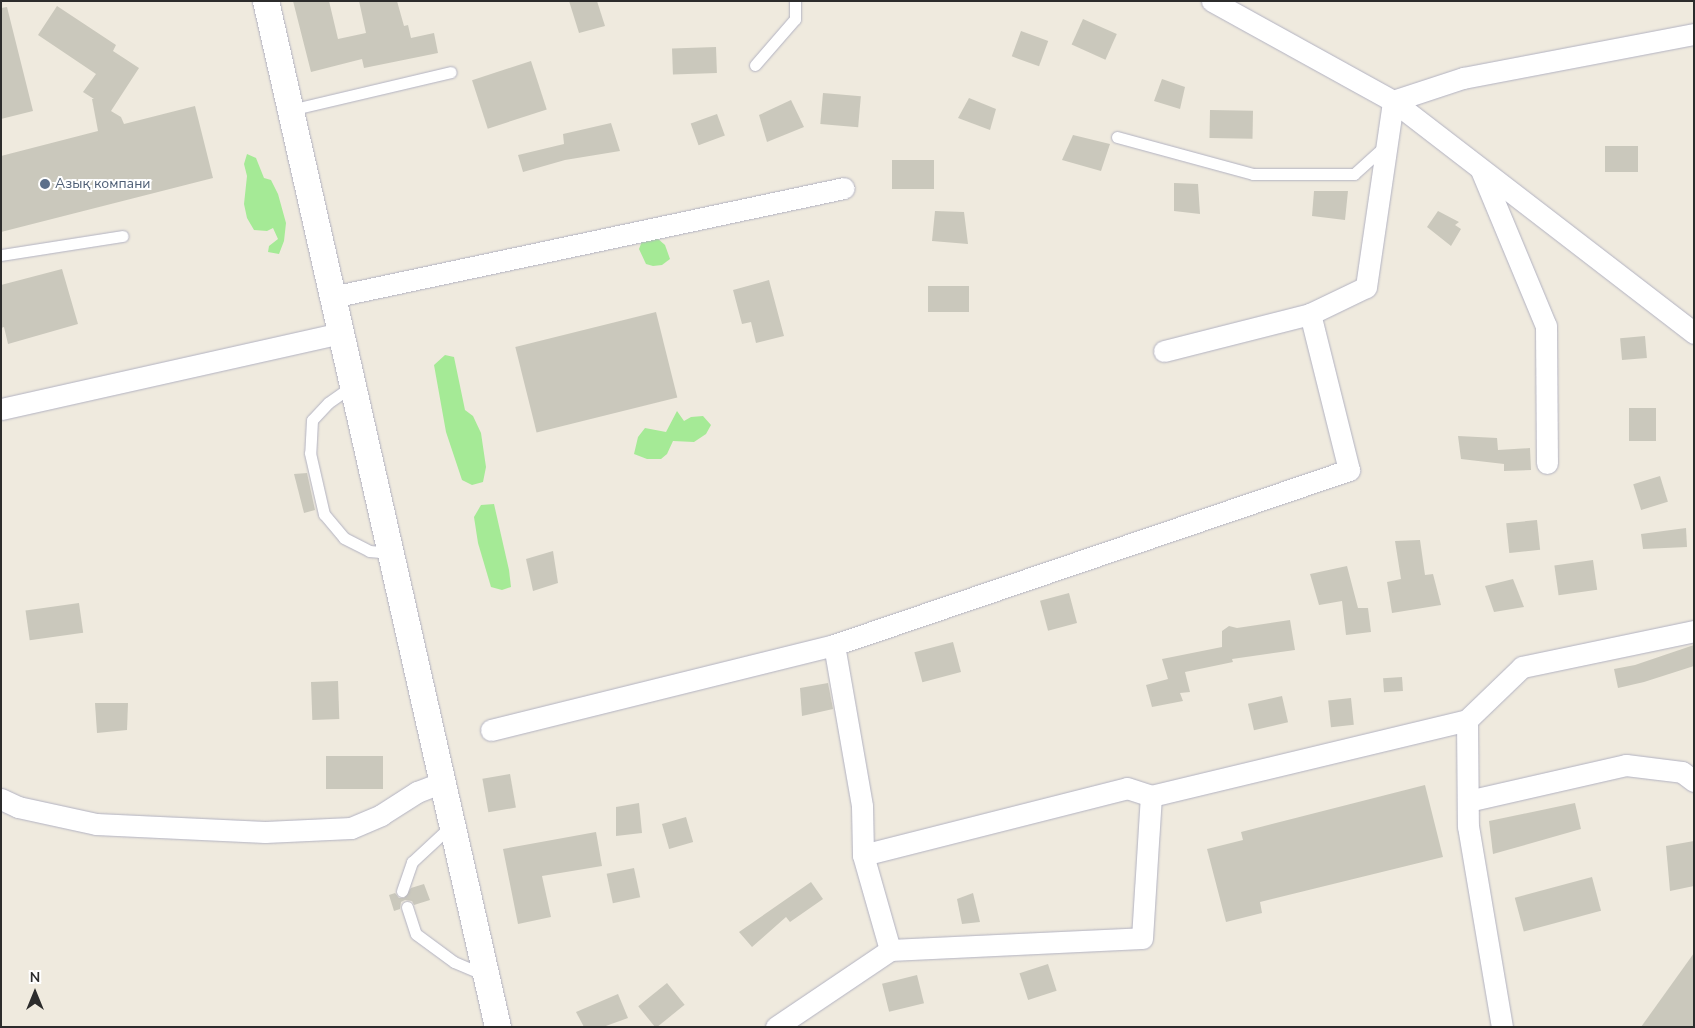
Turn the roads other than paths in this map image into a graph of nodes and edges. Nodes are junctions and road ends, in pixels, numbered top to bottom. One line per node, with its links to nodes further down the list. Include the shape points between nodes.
1 (266, 1): 8 (street)
2 (795, 1): 5 (lane, via 794,20)
3 (1222, 4): 7 (street)
4 (1694, 34): 7 (street, via 1463,78)
5 (755, 66)
6 (451, 72): 8 (lane)
7 (1393, 101): 9 (lane, via 1385,146 1354,174 1253,174); 10 (street); 15 (street, via 1366,287)
8 (290, 110): 14 (street)
9 (1118, 137)
10 (1480, 168): 17 (street); 21 (street, via 1546,326)
11 (844, 188): 14 (street)
12 (123, 236): 13 (lane)
13 (1, 255)
14 (332, 297): 16 (street)
15 (1310, 314): 18 (street); 24 (street, via 1350,470)
16 (340, 333): 19 (street); 20 (street)
17 (1694, 333)
18 (1164, 351)
19 (352, 386): 22 (street); 22 (lane, via 328,403 312,420 310,453 324,514 344,538 369,551)
20 (1, 409)
21 (1547, 462)
22 (390, 553): 28 (street)
23 (1694, 632): 25 (street, via 1522,667)
24 (834, 645): 26 (street); 33 (street, via 862,806)
25 (1467, 720): 29 (street); 31 (street)
26 (491, 730)
27 (1694, 781): 31 (street, via 1682,772 1626,765)
28 (443, 782): 30 (street, via 417,792 351,828 264,832 96,824 18,807); 32 (street)
29 (1151, 796): 33 (street, via 1128,788); 36 (street, via 1142,938)
30 (1, 799)
31 (1468, 801): 40 (street, via 1468,826)
32 (452, 825): 34 (lane, via 412,862); 37 (street)
33 (863, 854): 36 (street)
34 (402, 891)
35 (407, 907): 37 (lane, via 416,934 454,962)
36 (890, 950): 39 (street)
37 (487, 976): 38 (street)
38 (498, 1027)
39 (776, 1027)
40 (1502, 1027)

